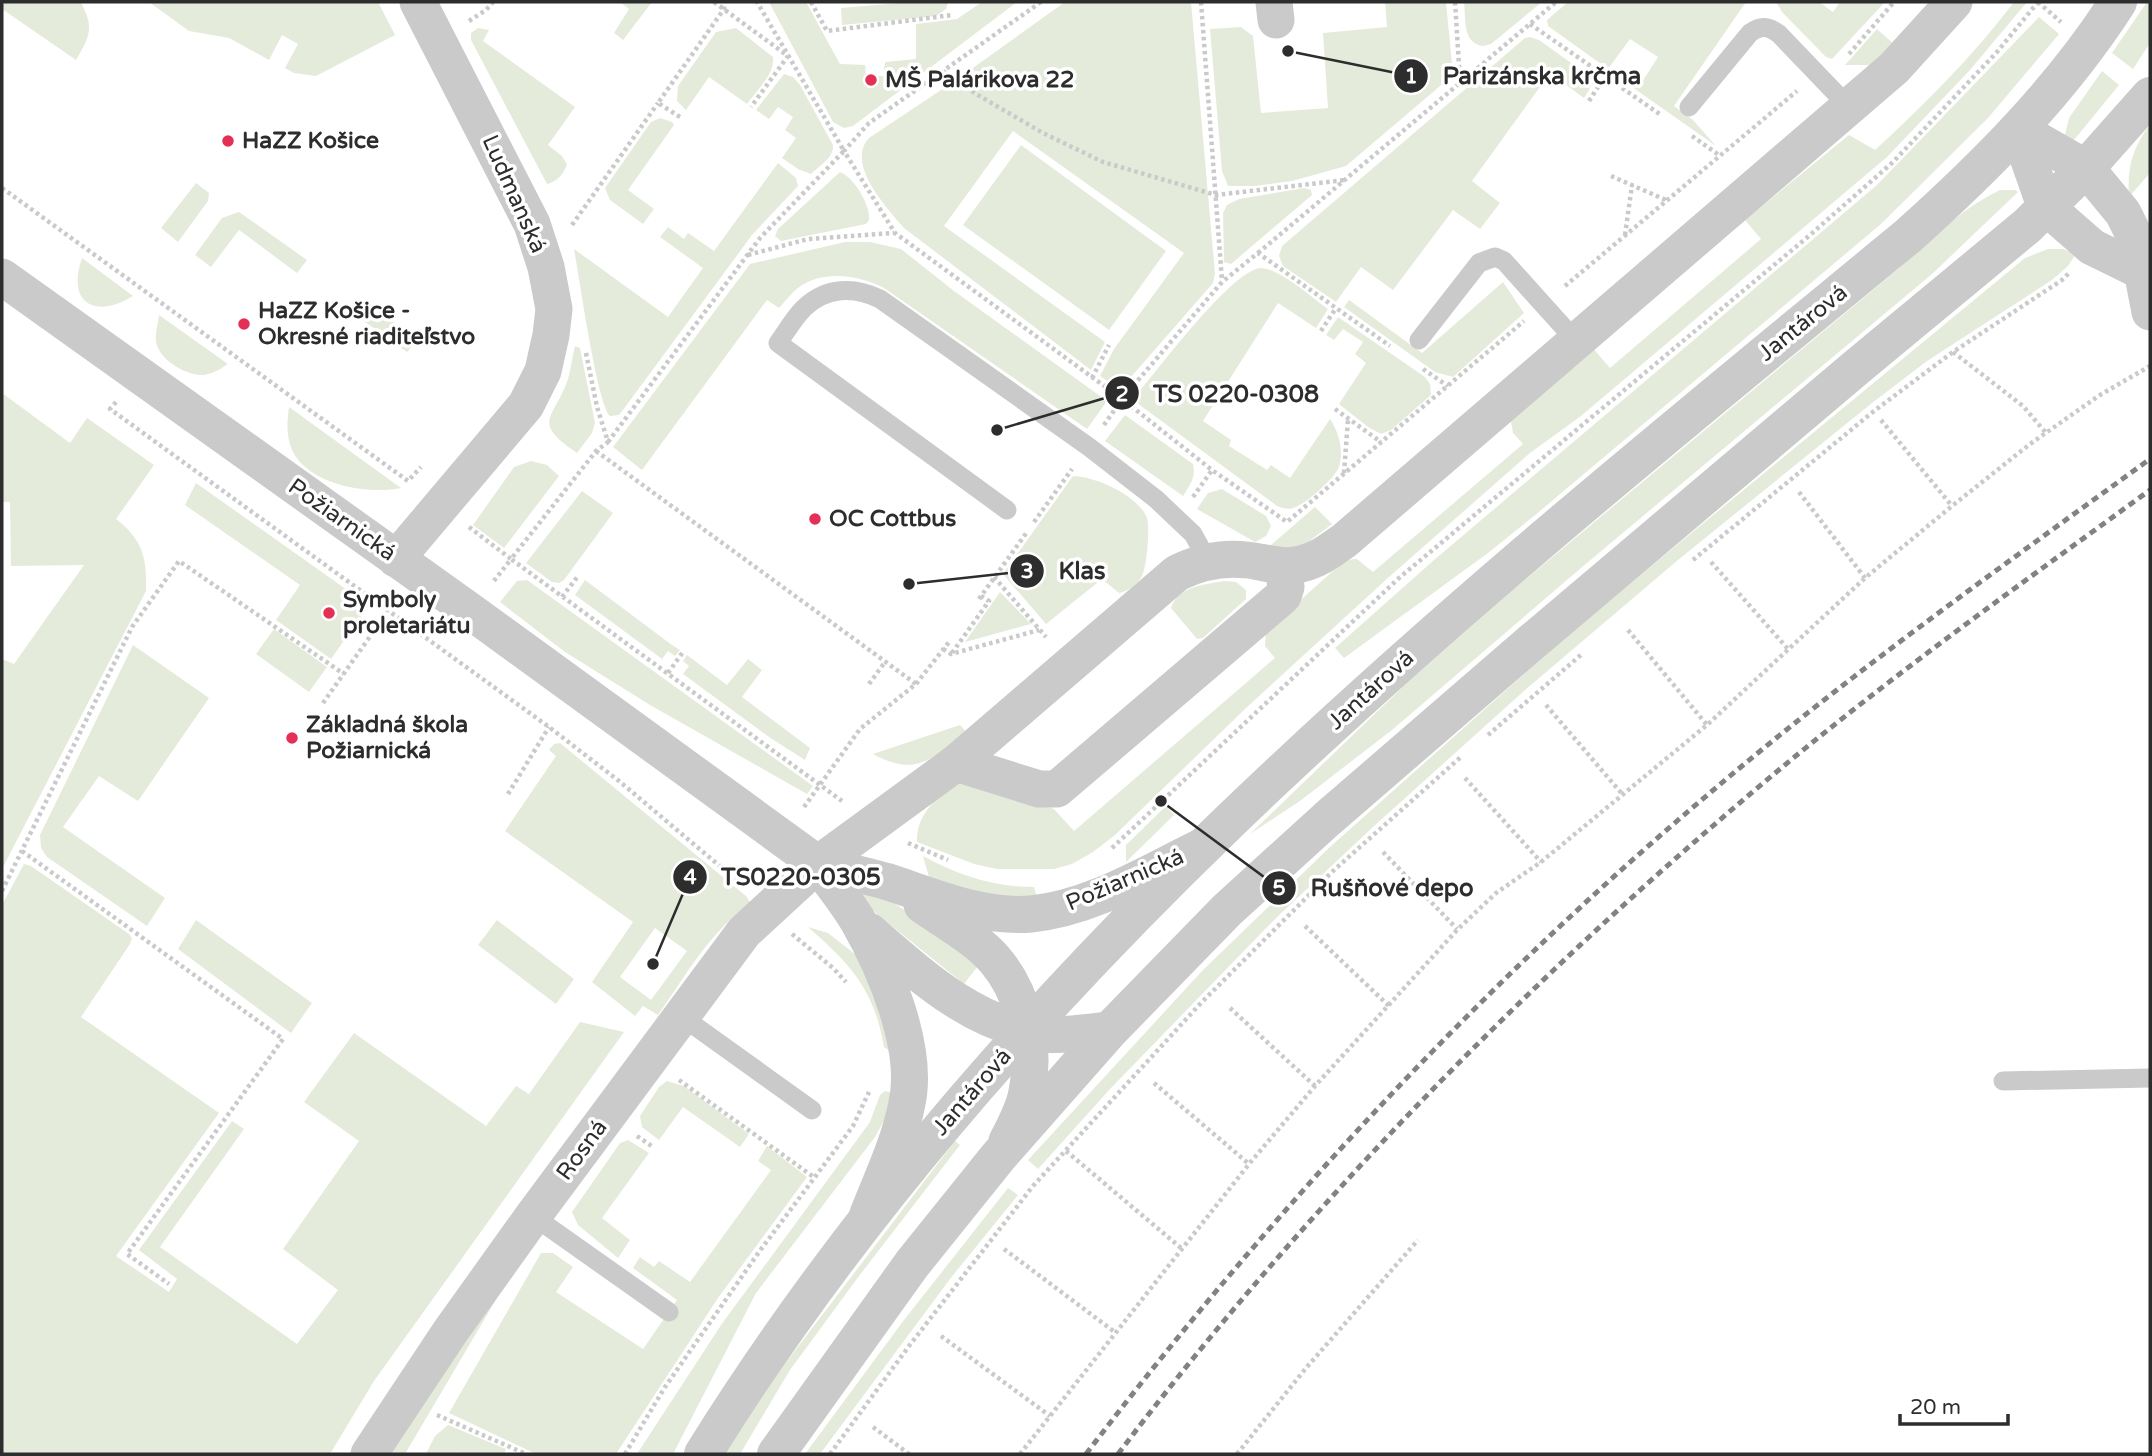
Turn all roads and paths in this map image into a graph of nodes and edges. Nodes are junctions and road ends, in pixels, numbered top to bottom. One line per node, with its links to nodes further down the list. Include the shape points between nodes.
1 (418, 2): 80 (street, Ludmanská, via 532,224 554,309 543,371 526,405)
2 (492, 2): 17 (path)
3 (715, 2): 15 (path)
4 (724, 2): 15 (path)
5 (757, 2): 19 (path)
6 (811, 2): 16 (path, via 827,31)
7 (1041, 2): 20 (path)
8 (1201, 2): 41 (path)
9 (1455, 2): 23 (path)
10 (1556, 2): 18 (path)
11 (1894, 2): 22 (path, via 1840,65)
12 (1954, 2): 29 (street, via 1894,68)
13 (2038, 2): 124 (path, via 1893,162 1399,578)
14 (2118, 2): 32 (street, Jantárová, via 2090,46)
15 (724, 9): 19 (path); 26 (path)
16 (952, 15)
17 (468, 22)
18 (1530, 23): 21 (path); 23 (path)
19 (788, 56): 27 (path); 34 (path)
20 (943, 71): 34 (path, via 869,123); 41 (path, via 1043,133 1103,162)
21 (1605, 76): 25 (path); 30 (path)
22 (1820, 78): 28 (lane, via 1779,34 1758,27); 29 (lane); 35 (path, via 1795,92)
23 (1460, 82): 38 (path)
24 (2150, 96): 36 (street)
25 (1589, 101)
26 (658, 103): 31 (path); 44 (path)
27 (751, 107)
28 (1689, 107)
29 (1849, 107): 58 (street)
30 (1662, 116)
31 (680, 117)
32 (2018, 129): 36 (street); 43 (street); 122 (street, Jantárová, via 1908,236 1489,583)
33 (1685, 131): 35 (path)
34 (844, 150): 45 (path); 49 (path)
35 (1719, 155): 42 (path)
36 (2086, 168): 43 (street); 50 (street, via 2123,214 2136,239)
37 (1611, 176): 39 (path)
38 (1345, 180): 41 (path); 48 (path)
39 (1632, 185): 42 (path); 46 (path)
40 (2, 188): 77 (path, via 408,481)
41 (1216, 195): 52 (path)
42 (1666, 200): 46 (path)
43 (2045, 206): 47 (street); 140 (street, via 1327,819 1227,910)
44 (569, 229)
45 (895, 233): 49 (path, via 808,239); 65 (path)
46 (1625, 235): 53 (path)
47 (2092, 247): 50 (street); 62 (path, via 2062,281)
48 (1258, 253): 52 (path); 54 (path)
49 (747, 255): 73 (path)
50 (2143, 272): 55 (street)
51 (2, 277): 83 (street, Požiarnická)
52 (1222, 282): 68 (path)
53 (1543, 305): 57 (lane, via 1504,261 1486,259); 58 (lane); 66 (path)
54 (1336, 307): 56 (path); 61 (path)
55 (2150, 312)
56 (1321, 331)
57 (1419, 340)
58 (1576, 341): 88 (street, via 1345,540 1317,559)
59 (584, 342): 73 (path)
60 (1109, 345): 65 (path)
61 (1392, 347)
62 (1953, 352): 72 (path, via 2023,406); 87 (path)
63 (1415, 363): 66 (path)
64 (2150, 366): 72 (path)
65 (1092, 378): 68 (path)
66 (1448, 386): 74 (path)
67 (121, 394): 93 (path, via 110,410)
68 (1122, 399): 75 (path); 78 (path, via 1287,522)
69 (1335, 409): 70 (path)
70 (1348, 418): 74 (path); 78 (path)
71 (1881, 419): 81 (path)
72 (2046, 433): 81 (path)
73 (608, 442): 76 (path)
74 (1381, 442): 78 (path)
75 (1088, 447): 82 (lane, via 873,296 850,289 804,307 778,343); 85 (lane, via 1173,513 1193,534); 90 (path)
76 (596, 450): 84 (path); 104 (path)
77 (426, 462)
78 (1344, 474)
79 (1799, 492): 91 (path)
80 (441, 506): 83 (street, Ludmanská); 84 (path)
81 (1952, 506): 91 (path)
82 (1007, 510)
83 (396, 558): 94 (street, Požiarnická)
84 (512, 559): 92 (path); 94 (path)
85 (1208, 561): 88 (street, via 1245,560); 105 (street, Rosná, via 1177,573)
86 (1710, 562): 101 (path)
87 (1687, 564)
88 (1283, 567): 116 (street, via 1283,596 1056,789 1039,789)
89 (578, 576): 92 (path)
90 (994, 577): 95 (path); 103 (path, via 980,597 989,601)
91 (1865, 578): 101 (path)
92 (562, 597): 106 (path)
93 (388, 611): 99 (path); 107 (path)
94 (470, 611): 99 (path); 128 (street, Požiarnická)
95 (1039, 630): 103 (path); 105 (path)
96 (1628, 630): 112 (path)
97 (949, 642): 100 (path)
98 (1592, 645): 114 (path)
99 (440, 649): 113 (path)
100 (943, 649): 103 (path); 109 (path)
101 (1788, 649): 112 (path)
102 (683, 652): 106 (path)
103 (951, 654)
104 (885, 662): 108 (path); 109 (path)
105 (1070, 665): 116 (street, Rosná)
106 (668, 673): 118 (path)
107 (344, 674): 110 (path); 123 (path, via 179,561 132,627)
108 (869, 684)
109 (916, 684): 118 (path, via 860,729)
110 (323, 703)
111 (1546, 705): 120 (path)
112 (1707, 725): 120 (path)
113 (549, 727): 119 (path); 131 (path, via 745,887)
114 (1486, 736)
115 (1465, 754): 149 (path, via 1333,871 1201,1003)
116 (956, 763): 121 (street, Rosná)
117 (1465, 778): 126 (path)
118 (820, 784): 121 (path)
119 (508, 794)
120 (1623, 795): 126 (path)
121 (871, 824): 127 (path); 128 (street, Rosná)
122 (1201, 848): 129 (street, Požiarnická, via 1113,890 1064,908 1029,914 979,911); 141 (street, Jantárová)
123 (22, 852): 130 (path); 158 (path, via 283,1040 127,1254)
124 (1107, 852)
125 (1383, 852): 134 (path)
126 (1541, 862): 134 (path, via 1496,893)
127 (958, 863)
128 (818, 864): 129 (street, Požiarnická); 131 (street, Rosná); 132 (street, Požiarnická)
129 (886, 882): 141 (street, Požiarnická, via 993,958 1009,978)
130 (2, 891)
131 (759, 919): 139 (street, Rosná, via 744,932)
132 (858, 921): 141 (street, via 957,1002 996,1022); 154 (street, Požiarnická, via 901,1017 910,1086 904,1117)
133 (1305, 926): 137 (path)
134 (1457, 930): 137 (path)
135 (792, 934): 136 (path)
136 (849, 986)
137 (1389, 1006): 147 (path)
138 (1230, 1008): 147 (path)
139 (681, 1016): 148 (lane); 153 (street, Rosná)
140 (1110, 1030): 141 (street, via 1062,1035); 150 (street)
141 (1027, 1031): 150 (street, Požiarnická, via 1027,1092); 154 (street, Jantárová, via 948,1117)
142 (676, 1077): 152 (path)
143 (2150, 1079): 144 (lane)
144 (2003, 1081)
145 (873, 1083): 152 (path, via 853,1126)
146 (1154, 1083): 151 (path)
147 (1315, 1086): 151 (path)
148 (812, 1111)
149 (1066, 1151): 156 (path); 172 (path, via 1033,1186)
150 (998, 1157): 171 (street, via 912,1264)
151 (1249, 1164): 156 (path)
152 (815, 1178): 169 (path, via 665,1387)
153 (533, 1216): 159 (lane); 166 (street, Rosná)
154 (865, 1222): 170 (street, Jantárová, via 794,1316)
155 (1418, 1240): 175 (path, via 1306,1367)
156 (1181, 1248): 160 (path)
157 (1004, 1249): 160 (path)
158 (169, 1284)
159 (669, 1312)
160 (1116, 1333): 163 (path)
161 (942, 1336): 163 (path)
162 (435, 1414): 165 (path)
163 (1050, 1416): 174 (path)
164 (873, 1427): 173 (path)
165 (512, 1448): 167 (path); 168 (path)
166 (369, 1454)
167 (510, 1454)
168 (526, 1454)
169 (625, 1454)
170 (703, 1454)
171 (776, 1454)
172 (830, 1454)
173 (909, 1454)
174 (1020, 1454)
175 (1237, 1454)

